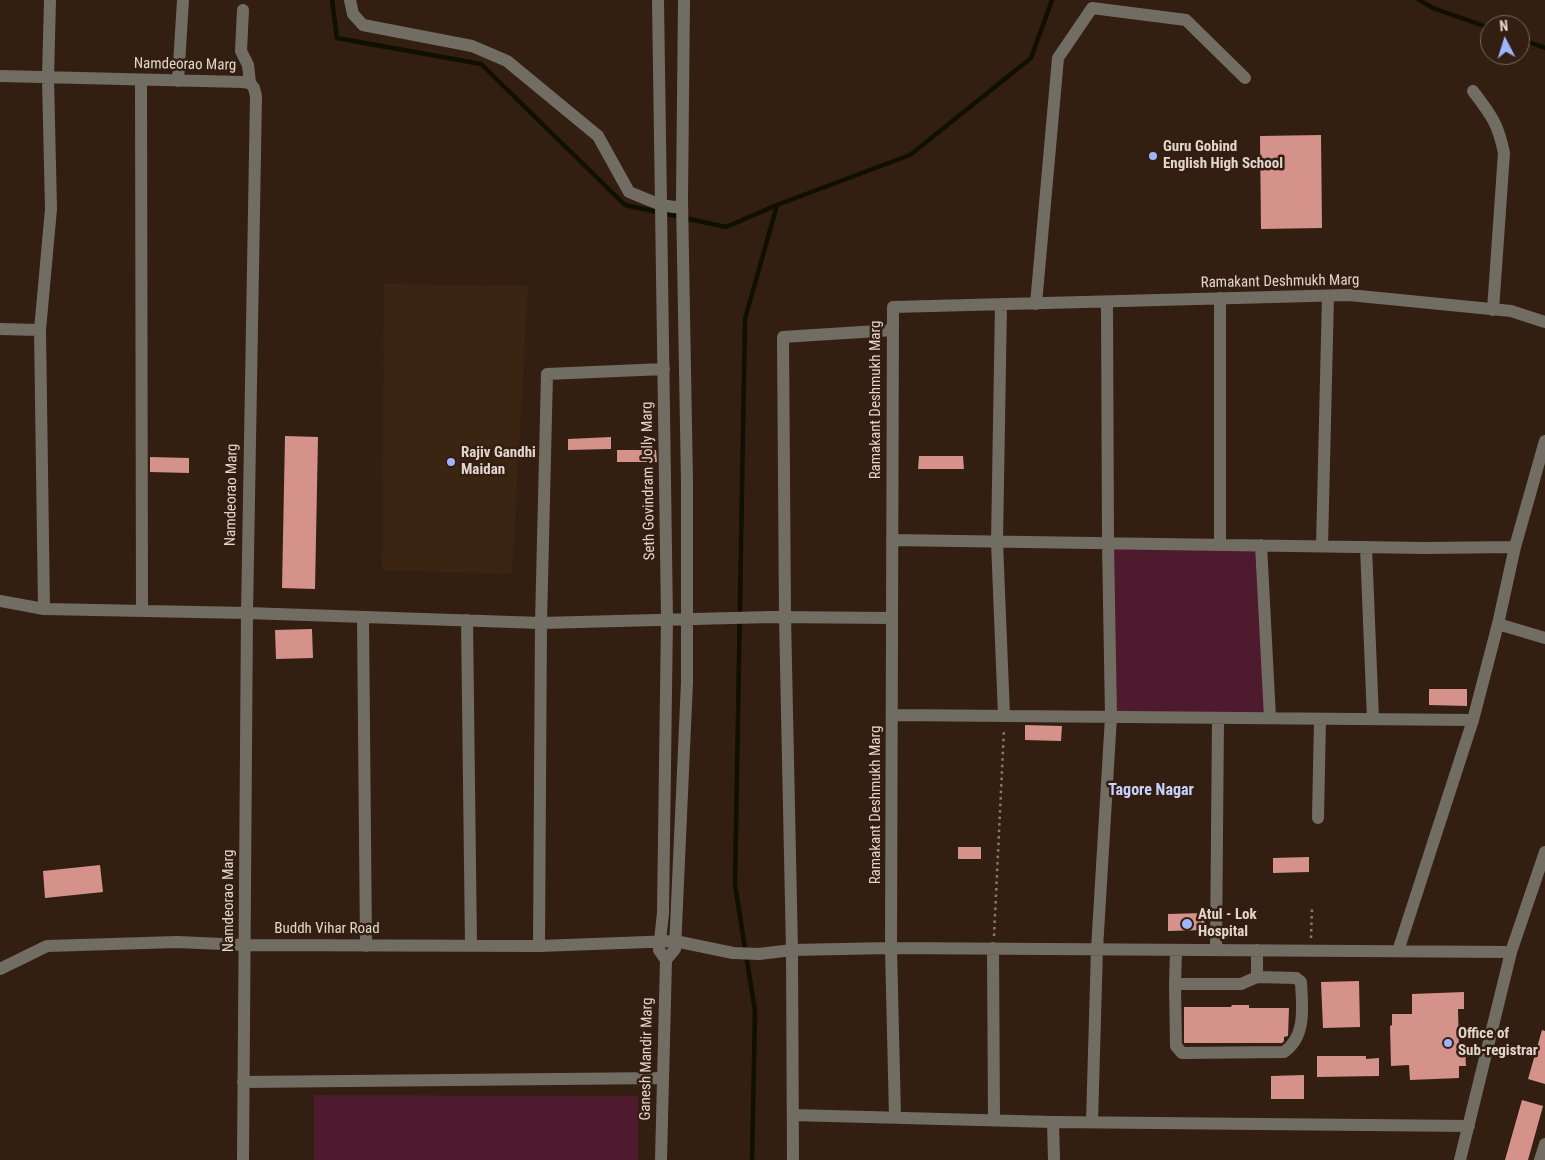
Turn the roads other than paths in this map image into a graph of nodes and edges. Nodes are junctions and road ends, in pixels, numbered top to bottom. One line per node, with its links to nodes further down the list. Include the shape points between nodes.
1 (50, 0): 8 (street)
2 (183, 0): 11 (street)
3 (350, 0): 14 (street, via 353,14 363,25 472,46 507,61 598,136 629,192)
4 (658, 0): 14 (street, Seth Govindram Jolly Marg)
5 (684, 0): 15 (street)
6 (243, 10): 12 (street, via 242,51)
7 (0, 76): 8 (street, Namdeorao Marg)
8 (48, 78): 10 (street, Namdeorao Marg); 26 (street, via 51,208)
9 (1245, 78): 22 (street, via 1186,20 1092,8 1058,58)
10 (142, 80): 11 (street, Namdeorao Marg); 40 (street)
11 (178, 81): 12 (street, Namdeorao Marg)
12 (250, 83): 41 (street, Namdeorao Marg, via 256,96)
13 (1473, 91): 23 (street, via 1494,120 1504,153)
14 (662, 207): 15 (street); 16 (street, Seth Govindram Jolly Marg)
15 (682, 208): 17 (street)
16 (661, 244): 17 (street); 28 (street, Seth Govindram Jolly Marg)
17 (683, 244): 45 (street)
18 (1328, 296): 19 (street, Ramakant Deshmukh Marg); 23 (street, Ramakant Deshmukh Marg, via 1349,295); 35 (street)
19 (1220, 298): 20 (street, Ramakant Deshmukh Marg); 33 (street)
20 (1107, 302): 22 (street, Ramakant Deshmukh Marg); 32 (street)
21 (1001, 304): 22 (street, Ramakant Deshmukh Marg); 27 (street, Ramakant Deshmukh Marg, via 893,307); 31 (street)
22 (1036, 304)
23 (1493, 310): 24 (street, Ramakant Deshmukh Marg)
24 (1545, 322)
25 (0, 330): 26 (street)
26 (40, 330): 39 (street)
27 (893, 330): 30 (street, Ramakant Deshmukh Marg); 43 (street, via 783,337)
28 (664, 369): 44 (street, Seth Govindram Jolly Marg); 48 (street, via 547,374)
29 (1545, 441): 37 (street)
30 (892, 540): 31 (street); 46 (street, Ramakant Deshmukh Marg)
31 (997, 542): 32 (street); 52 (street)
32 (1108, 543): 33 (street); 53 (street)
33 (1220, 545): 34 (street)
34 (1261, 545): 35 (street); 55 (street)
35 (1322, 546): 36 (street)
36 (1366, 547): 37 (street); 57 (street)
37 (1515, 547): 49 (street)
38 (0, 601): 39 (street)
39 (44, 609): 40 (street)
40 (142, 611): 41 (street)
41 (247, 613): 42 (street); 63 (street, Namdeorao Marg)
42 (363, 617): 47 (street); 64 (street)
43 (785, 617): 45 (street); 46 (street); 70 (street)
44 (667, 618): 45 (street); 48 (street); 61 (street, Seth Govindram Jolly Marg, via 663,913)
45 (687, 618): 62 (street, via 688,682)
46 (892, 618): 51 (street, Ramakant Deshmukh Marg)
47 (467, 620): 48 (street); 65 (street)
48 (540, 623): 66 (street)
49 (1498, 624): 50 (street); 58 (street)
50 (1545, 638)
51 (893, 715): 52 (street); 67 (street, Ramakant Deshmukh Marg)
52 (1004, 716): 53 (street)
53 (1111, 717): 54 (street); 69 (street)
54 (1218, 718): 55 (street); 72 (street)
55 (1270, 718): 56 (street)
56 (1320, 719): 57 (street); 59 (street)
57 (1373, 719): 58 (street)
58 (1473, 720): 74 (street)
59 (1318, 818)
60 (1545, 852): 75 (street)
61 (659, 942): 62 (street, Buddh Vihar Road); 66 (street, Buddh Vihar Road); 76 (street, Seth Govindram Jolly Marg, via 659,950)
62 (675, 942): 70 (street, Buddh Vihar Road, via 733,953); 76 (street, via 675,949)
63 (245, 945): 64 (street, Buddh Vihar Road); 77 (street, Buddh Vihar Road, via 177,942 47,946); 81 (street, Namdeorao Marg)
64 (366, 946): 65 (street, Buddh Vihar Road)
65 (471, 946): 66 (street, Buddh Vihar Road)
66 (539, 946)
67 (891, 948): 68 (street, Buddh Vihar Road); 70 (street, Buddh Vihar Road); 83 (street, Ramakant Deshmukh Marg)
68 (993, 948): 69 (street, Buddh Vihar Road); 84 (street)
69 (1097, 949): 71 (street, Buddh Vihar Road); 86 (street)
70 (792, 950): 82 (street)
71 (1176, 950): 72 (street, Buddh Vihar Road); 79 (street)
72 (1216, 950): 73 (street, Buddh Vihar Road)
73 (1257, 950): 74 (street, Buddh Vihar Road); 78 (street)
74 (1398, 951): 75 (street, Buddh Vihar Road)
75 (1511, 952): 87 (street)
76 (666, 960): 80 (street, Ganesh Mandir Marg)
77 (0, 969)
78 (1257, 977): 79 (street, via 1241,984); 79 (street, via 1296,978 1301,982 1302,1018 1297,1038 1284,1052 1182,1053 1176,1046)
79 (1176, 984)
80 (663, 1078): 81 (street); 90 (street, Ganesh Mandir Marg)
81 (243, 1082): 89 (street, Namdeorao Marg)
82 (793, 1115): 83 (street); 91 (street)
83 (895, 1117): 84 (street)
84 (994, 1120): 85 (street)
85 (1053, 1122): 86 (street); 92 (street)
86 (1092, 1122): 87 (street)
87 (1469, 1126): 93 (street)
88 (1545, 1144): 94 (street)
89 (242, 1160)
90 (661, 1160)
91 (793, 1160)
92 (1054, 1160)
93 (1460, 1160)
94 (1540, 1160)

